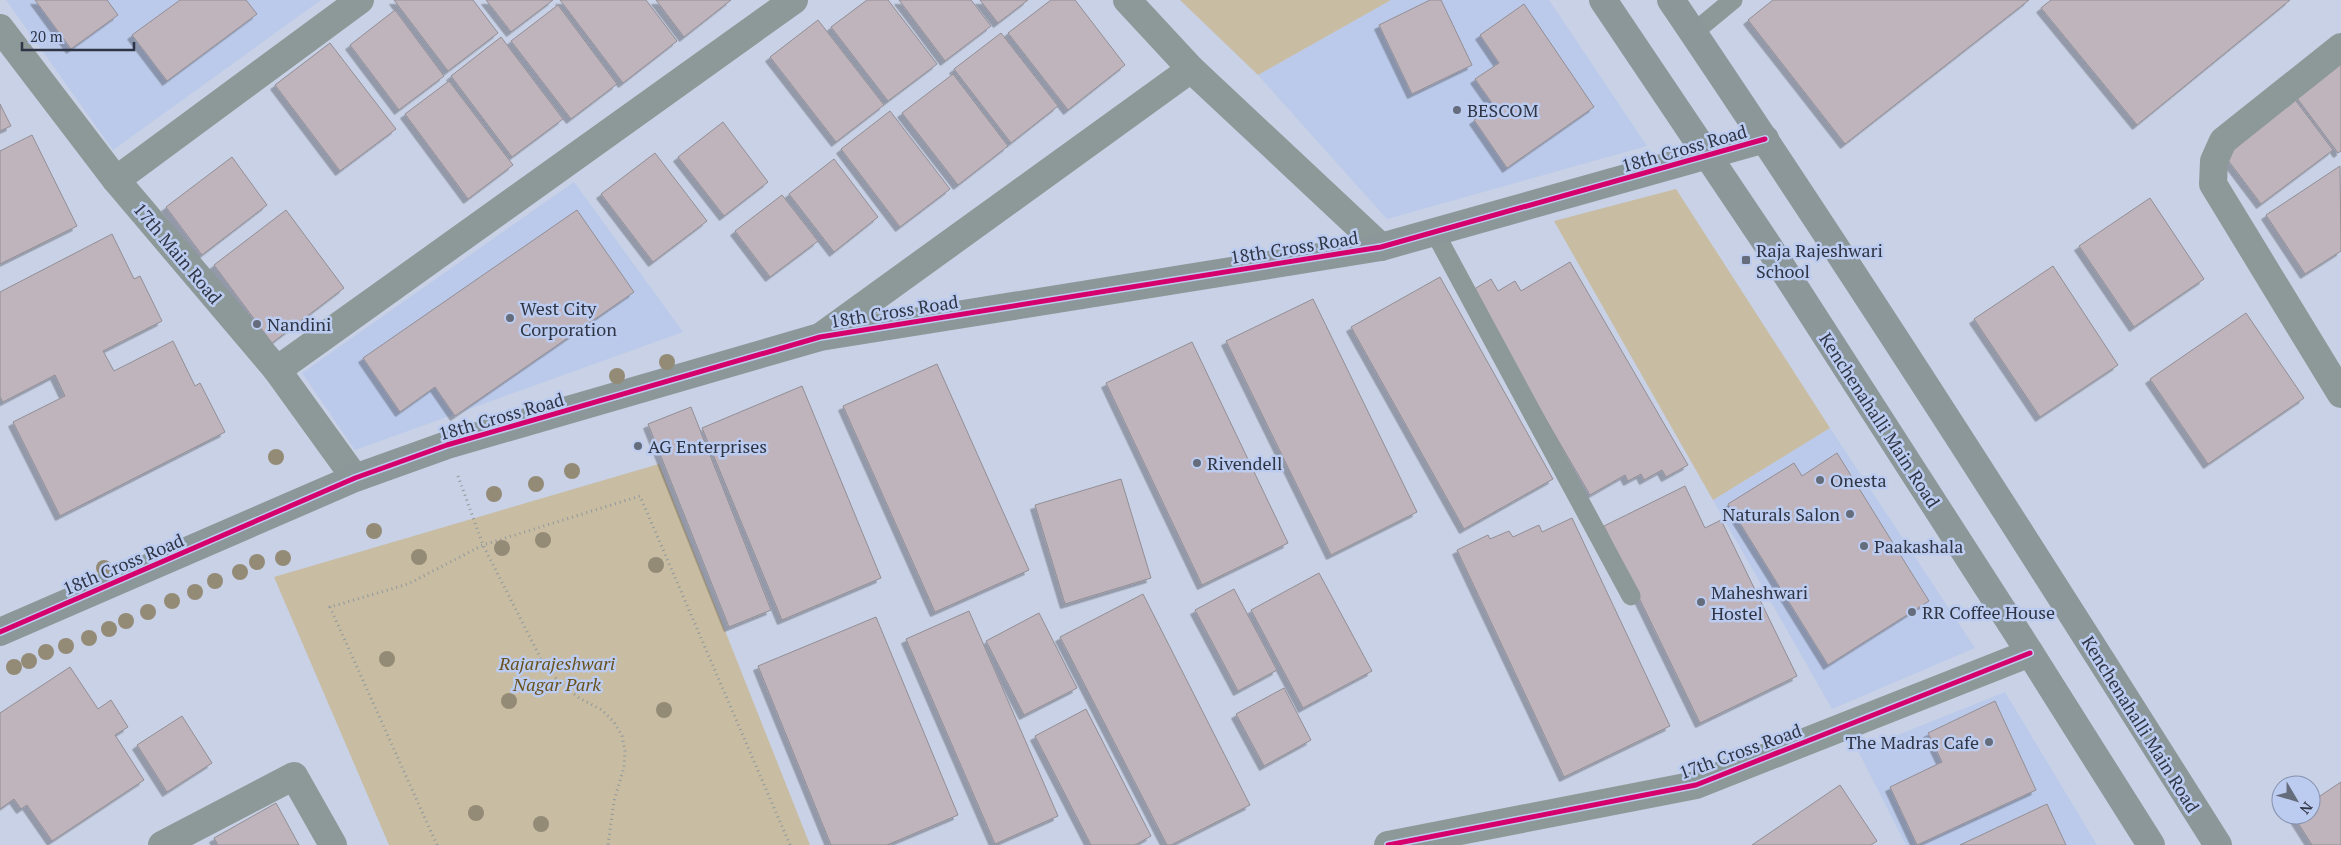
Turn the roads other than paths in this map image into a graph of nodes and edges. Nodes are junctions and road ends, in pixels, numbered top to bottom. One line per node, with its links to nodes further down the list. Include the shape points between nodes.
1 (360, 0): 13 (street)
2 (794, 0): 17 (street)
3 (1127, 0): 10 (street)
4 (1603, 0): 12 (main road, Kenchenahalli Main Road)
5 (1671, 0): 8 (main road, Kenchenahalli Main Road)
6 (1733, 0): 8 (lane)
7 (0, 28): 13 (street, 17th Main Road)
8 (1693, 33): 11 (main road, Kenchenahalli Main Road)
9 (2341, 47): 18 (street, via 2223,141 2214,161 2213,184)
10 (1190, 69): 15 (street); 16 (street)
11 (1765, 139): 12 (main road, 18th Cross Road); 27 (main road, Kenchenahalli Main Road)
12 (1708, 157): 14 (main road, 18th Cross Road); 22 (main road, Kenchenahalli Main Road)
13 (116, 180): 17 (street, 17th Main Road)
14 (1434, 231): 15 (main road, 18th Cross Road); 20 (lane)
15 (1381, 246): 16 (main road, 18th Cross Road)
16 (820, 337): 19 (main road, 18th Cross Road, via 447,445)
17 (277, 370): 19 (street, 17th Main Road)
18 (2341, 394)
19 (355, 478): 21 (main road, 18th Cross Road)
20 (1631, 596)
21 (0, 632)
22 (2030, 653): 25 (street, 17th Cross Road, via 1696,785); 26 (main road, Kenchenahalli Main Road)
23 (162, 845): 24 (street, via 294,776)
24 (333, 845)
25 (1388, 845)
26 (2151, 845)
27 (2218, 845)

